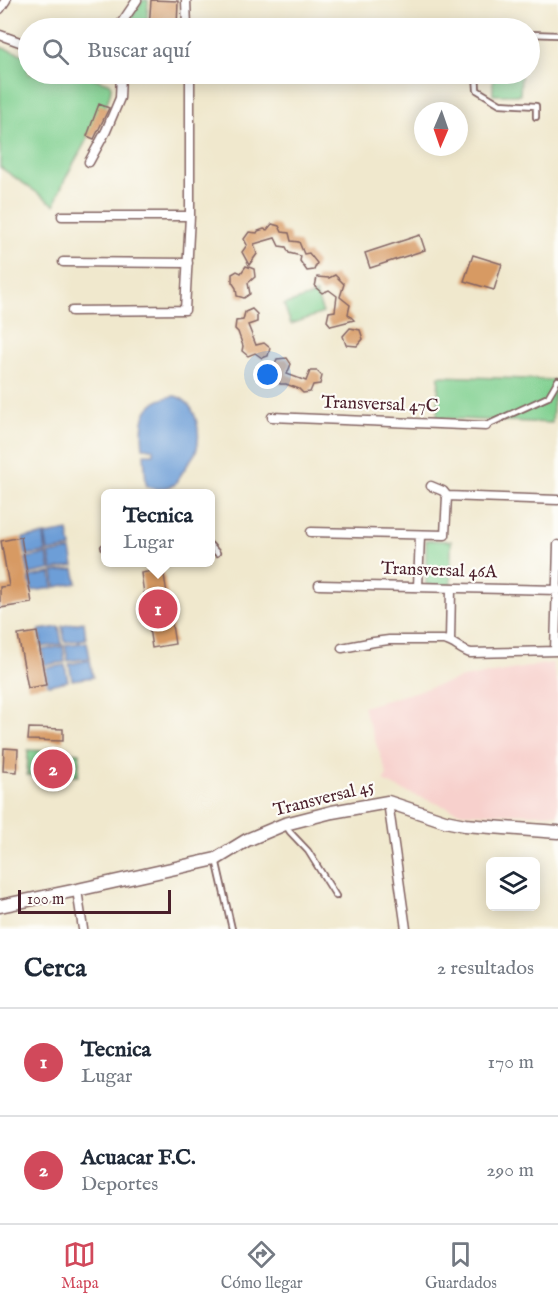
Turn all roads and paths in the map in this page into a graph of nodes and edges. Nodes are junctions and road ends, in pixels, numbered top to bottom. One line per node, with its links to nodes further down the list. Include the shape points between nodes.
1 (6, 0): 4 (street)
2 (137, 0): 5 (street)
3 (186, 0): 6 (street)
4 (0, 9)
5 (125, 18)
6 (187, 18)
7 (540, 34): 9 (lane)
8 (0, 35): 10 (street)
9 (558, 35)
10 (18, 41)
11 (121, 84): 15 (street, via 120,98)
12 (190, 84): 17 (street)
13 (477, 84): 14 (lane, via 477,90 500,105 536,106)
14 (536, 117)
15 (89, 162)
16 (62, 216): 17 (street)
17 (190, 216): 19 (street)
18 (63, 262): 19 (street)
19 (188, 263): 20 (street, via 185,310)
20 (72, 310)
21 (558, 380): 23 (lane, via 548,397)
22 (272, 417): 23 (street, Transversal 47C)
23 (486, 426)
24 (431, 486): 25 (street)
25 (447, 496): 26 (street); 28 (street, via 445,536)
26 (558, 500)
27 (311, 532): 28 (street)
28 (420, 535): 33 (street)
29 (558, 545): 35 (street)
30 (215, 550): 31 (lane)
31 (218, 553)
32 (319, 585): 33 (street, Transversal 46A)
33 (418, 587): 34 (street, Transversal 46A)
34 (451, 589): 35 (street, Transversal 46A); 36 (street)
35 (557, 590): 38 (street)
36 (450, 641): 37 (street, via 389,640); 38 (street, via 471,653)
37 (342, 648)
38 (556, 651)
39 (388, 802): 40 (street, Transversal 45); 41 (street, Transversal 45, via 465,825); 48 (street)
40 (285, 824): 42 (street, Transversal 45); 44 (lane, via 308,851)
41 (558, 832)
42 (216, 859): 43 (street, Transversal 45); 47 (lane)
43 (77, 890): 45 (street, Transversal 45); 46 (street)
44 (336, 896)
45 (0, 906)
46 (83, 929)
47 (232, 929)
48 (406, 929)

